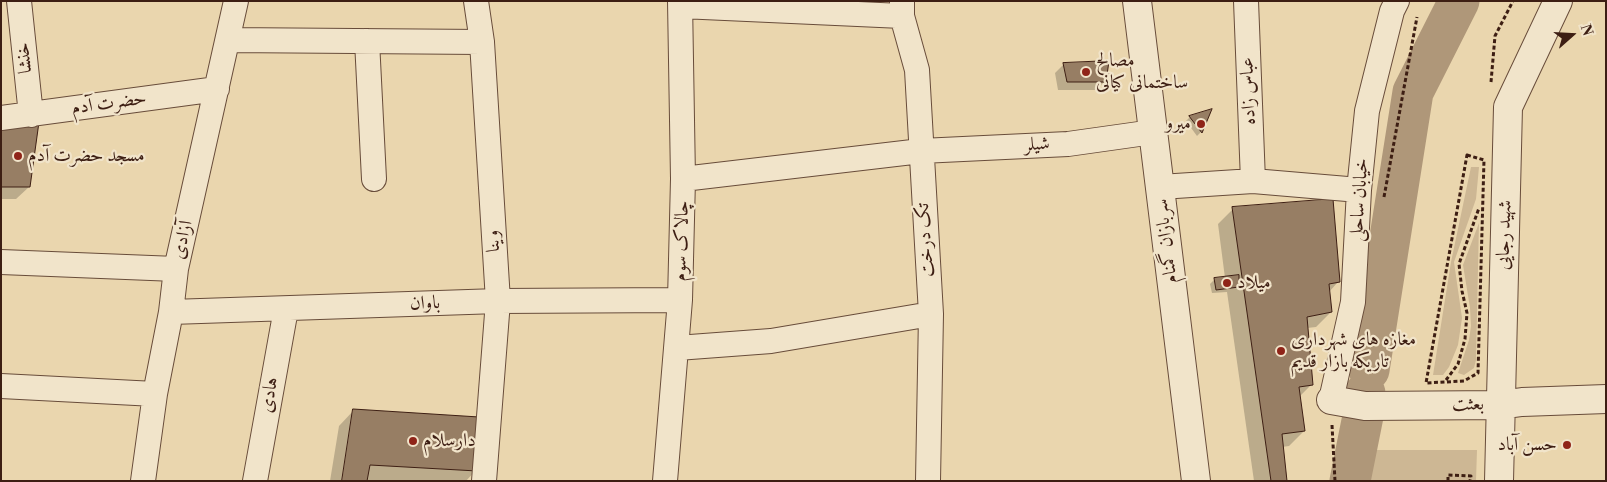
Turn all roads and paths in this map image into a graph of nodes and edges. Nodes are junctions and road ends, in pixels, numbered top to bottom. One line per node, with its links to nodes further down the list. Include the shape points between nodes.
1 (19, 1): 15 (street, خنشا)
2 (236, 1): 11 (street, آزادی)
3 (476, 1): 13 (street, وینا)
4 (1137, 1): 17 (street, سربازان گمنام)
5 (1246, 1): 21 (street, عباس زاده)
6 (1397, 1): 23 (street, خیابان ساحلی, via 1367,111)
7 (1558, 1): 41 (street, شهید رجایی, via 1508,107)
8 (681, 4): 9 (street); 20 (street, چالاک سوم)
9 (902, 9): 18 (street, تک درخت, via 917,70)
10 (1418, 12): 25 (path)
11 (228, 40): 12 (street); 14 (street, آزادی)
12 (368, 41): 13 (street); 19 (street)
13 (482, 42): 29 (street, وینا)
14 (217, 89): 15 (street, حضرت آدم); 27 (street, آزادی)
15 (31, 115): 16 (street, حضرت آدم)
16 (1, 118)
17 (1154, 132): 18 (street, شیلر, via 1068,144); 22 (street, سربازان گمنام)
18 (921, 151): 20 (street, شیلر); 32 (street, تک درخت)
19 (374, 179)
20 (683, 179): 28 (street, چالاک سوم)
21 (1252, 181): 22 (street); 23 (street)
22 (1160, 187): 47 (street, سربازان گمنام)
23 (1359, 190): 40 (street, خیابان ساحلی, via 1353,302)
24 (1483, 196): 34 (path, via 1458,264 1467,313 1465,338 1458,364); 34 (path, via 1478,373 1464,381); 36 (path, via 1484,160 1467,155)
25 (1382, 206)
26 (1, 262): 27 (street)
27 (176, 269): 31 (street, آزادی)
28 (680, 300): 29 (street, باوان); 33 (street, چالاک سوم)
29 (498, 301): 30 (street, باوان); 44 (street, وینا)
30 (286, 309): 31 (street, باوان); 43 (street, هادی)
31 (171, 312): 38 (street, آزادی)
32 (931, 314): 33 (street, via 771,341); 46 (street, تک درخت)
33 (677, 348): 45 (street, چالاک سوم)
34 (1445, 382): 36 (path)
35 (1417, 383): 36 (path)
36 (1426, 383)
37 (1, 386): 38 (street)
38 (155, 394): 42 (street, آزادی)
39 (1606, 399): 41 (street, بعثت)
40 (1331, 400): 41 (street, بعثت, via 1365,406); 48 (path)
41 (1500, 404): 51 (street, شهید رجایی)
42 (143, 481)
43 (255, 481)
44 (484, 481)
45 (665, 481)
46 (928, 481)
47 (1196, 481)
48 (1335, 481)
49 (1448, 481): 50 (path, via 1448,475 1471,476)
50 (1470, 481)
51 (1499, 481)

